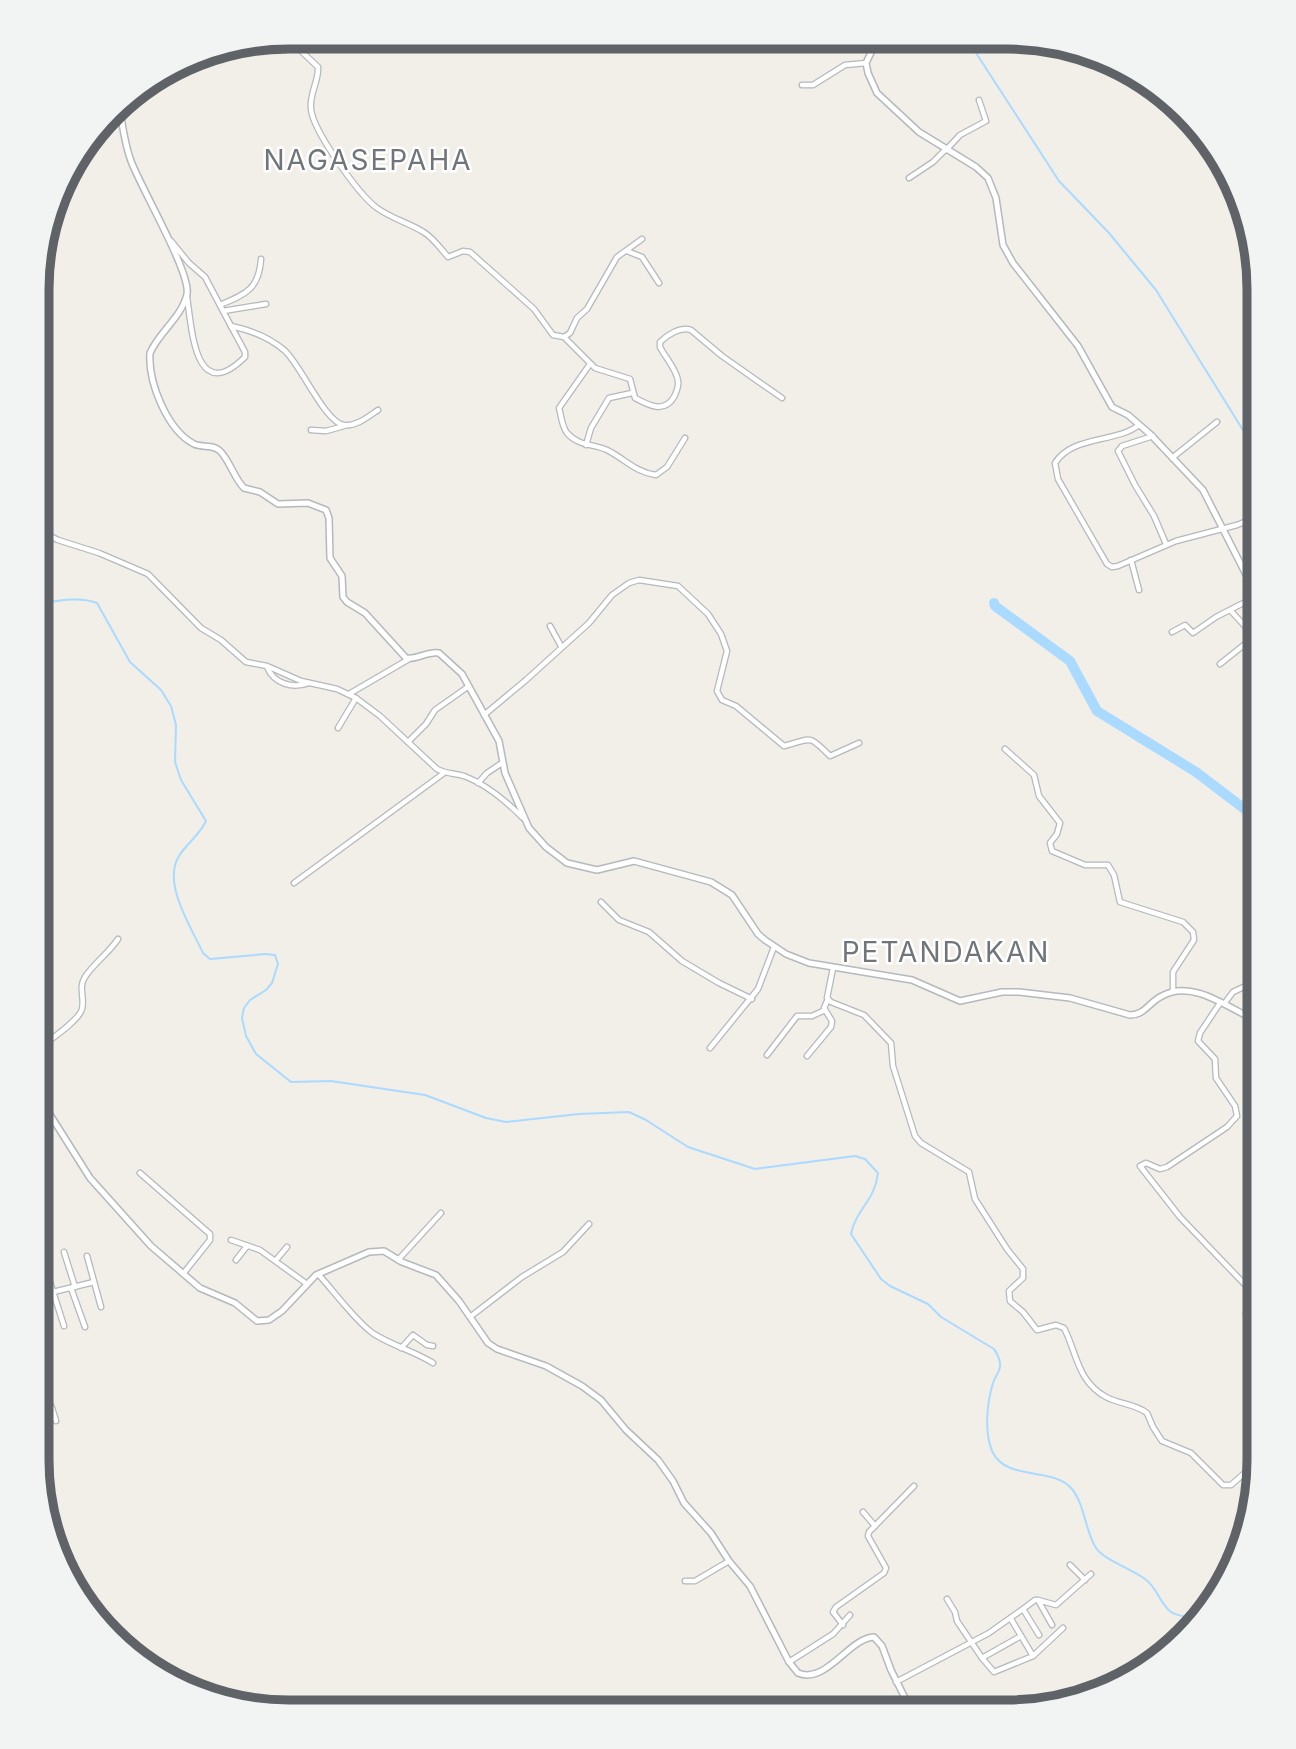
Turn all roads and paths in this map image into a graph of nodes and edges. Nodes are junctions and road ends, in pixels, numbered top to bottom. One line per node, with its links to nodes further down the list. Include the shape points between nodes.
1 (873, 49): 3 (street)
2 (300, 50): 19 (street, via 318,66 312,114 365,198 426,234 448,257 470,252 531,307 553,335)
3 (866, 63): 4 (street, via 842,66 813,85); 7 (street, via 883,101)
4 (802, 85)
5 (979, 100): 7 (street, via 986,121 960,135)
6 (122, 117): 9 (street, via 131,162)
7 (946, 150): 8 (street); 26 (street, via 988,178 1010,258 1078,346 1110,405)
8 (909, 178)
9 (164, 232): 14 (street, via 182,268); 16 (street, via 205,278)
10 (642, 239): 11 (street)
11 (626, 251): 13 (street, via 642,257); 19 (street, via 615,260 587,309)
12 (261, 259): 16 (street, via 257,283)
13 (659, 282)
14 (187, 294): 18 (street, via 195,349 203,364 216,374 245,358); 46 (street, via 150,354 155,390 163,407 192,443 222,453 244,488 278,504 308,503 326,510 330,558 342,576 345,600 365,613)
15 (266, 304): 17 (street)
16 (220, 305): 17 (street)
17 (223, 311): 18 (street)
18 (231, 326): 25 (street, via 262,335 283,348 323,406)
19 (564, 337): 20 (street)
20 (590, 364): 21 (street, via 628,377); 30 (street, via 559,409 567,433)
21 (632, 393): 22 (street, via 658,407 673,400 678,378 660,342 686,328); 30 (street, via 608,398)
22 (782, 398)
23 (379, 410): 25 (street)
24 (1217, 422): 31 (street)
25 (344, 425): 27 (street)
26 (1139, 425): 28 (street); 36 (street, via 1068,452 1056,460 1055,468 1107,565)
27 (311, 430)
28 (1153, 436): 31 (street); 35 (street, via 1118,451)
29 (685, 438): 30 (street, via 667,467 656,475)
30 (586, 445)
31 (1172, 458): 33 (street, via 1203,490)
32 (1247, 520): 33 (street)
33 (1223, 529): 35 (street); 37 (street)
34 (49, 536): 49 (street, via 148,574 201,628 246,662)
35 (1166, 544): 36 (street)
36 (1131, 560): 38 (street)
37 (1247, 570)
38 (1139, 590)
39 (1247, 603): 40 (street)
40 (1231, 611): 41 (street); 43 (street, via 1192,633 1185,625)
41 (1247, 625)
42 (550, 626): 45 (street)
43 (1172, 632)
44 (1247, 642): 47 (street)
45 (561, 646): 51 (street); 54 (street, via 629,583 639,580 678,586 701,605 721,634 727,651 717,691 722,700 736,706 784,746 810,739 830,756)
46 (409, 659): 48 (street, via 439,653); 49 (street)
47 (1220, 664)
48 (469, 686): 51 (street); 53 (street, via 435,710)
49 (349, 694): 50 (street)
50 (356, 698): 52 (street); 53 (street)
51 (484, 715): 56 (street, via 501,744)
52 (338, 728)
53 (408, 742): 57 (street)
54 (859, 743)
55 (1005, 749): 66 (street, via 1034,775 1039,796 1060,823 1050,843 1052,851 1085,865 1108,866 1120,902 1183,922 1191,929 1192,943 1173,972)
56 (502, 763): 58 (street); 59 (street)
57 (444, 773): 58 (street); 60 (street)
58 (478, 783): 59 (street)
59 (525, 821): 63 (street, via 546,847 576,867 597,870 634,861 711,882 732,895 758,934)
60 (294, 883)
61 (601, 902): 67 (street, via 619,920 649,932 682,961)
62 (118, 939): 72 (street, via 84,978 80,1015)
63 (774, 947): 64 (street, via 802,961); 67 (street)
64 (833, 968): 66 (street, via 912,980 960,1001 1019,992 1070,998 1130,1015 1142,1013); 68 (street)
65 (1246, 985): 69 (street)
66 (1173, 991): 69 (street, via 1191,991)
67 (752, 999): 73 (street)
68 (828, 999): 70 (street); 106 (street, via 864,1015 891,1043 893,1066 915,1136 969,1172 975,1199 1024,1272 1008,1298 1034,1328 1064,1328 1075,1360 1094,1390 1143,1410 1162,1441 1191,1453 1223,1485 1231,1485)
69 (1222, 1004): 71 (street); 93 (street, via 1198,1041 1215,1059 1218,1082 1237,1116 1167,1167 1140,1166 1180,1217)
70 (825, 1010): 74 (street, via 797,1016); 75 (street, via 831,1027)
71 (1246, 1016)
72 (49, 1041)
73 (710, 1048)
74 (767, 1055)
75 (807, 1056)
76 (49, 1117): 89 (street, via 97,1187)
77 (140, 1173): 89 (street, via 210,1234)
78 (440, 1213): 87 (street)
79 (589, 1224): 98 (street, via 563,1252 525,1274)
80 (231, 1240): 81 (street)
81 (247, 1246): 85 (street); 86 (street)
82 (287, 1247): 86 (street)
83 (64, 1252): 94 (street)
84 (87, 1256): 91 (street)
85 (236, 1260)
86 (276, 1260): 92 (street)
87 (398, 1260): 88 (street, via 384,1251 374,1251); 98 (street, via 438,1277)
88 (318, 1274): 92 (street); 102 (street, via 371,1333)
89 (182, 1275): 92 (street, via 261,1322 282,1311)
90 (49, 1278): 95 (street)
91 (94, 1282): 94 (street); 97 (street)
92 (307, 1284)
93 (1246, 1286)
94 (73, 1287): 95 (street); 100 (street)
95 (54, 1293): 96 (street); 99 (street)
96 (49, 1294)
97 (101, 1307)
98 (469, 1317): 110 (street, via 494,1348 547,1366 601,1400 663,1466 684,1503)
99 (64, 1326)
100 (85, 1326)
101 (433, 1346): 102 (street, via 413,1335)
102 (400, 1349): 103 (street)
103 (433, 1363)
104 (49, 1406): 105 (street)
105 (56, 1421)
106 (1246, 1472)
107 (914, 1486): 109 (street)
108 (863, 1512): 109 (street)
109 (875, 1526): 120 (street, via 867,1535 886,1570 836,1607 833,1612)
110 (729, 1561): 114 (street, via 695,1581); 128 (street, via 759,1601)
111 (1070, 1565): 113 (street)
112 (1091, 1574): 113 (street)
113 (1085, 1580): 116 (street, via 1056,1605)
114 (685, 1581)
115 (947, 1599): 125 (street)
116 (1038, 1600): 117 (street); 121 (street)
117 (1023, 1609): 119 (street); 123 (street)
118 (850, 1615): 120 (street)
119 (1011, 1619): 124 (street); 125 (street)
120 (843, 1625): 128 (street)
121 (1052, 1625)
122 (1063, 1628): 126 (street)
123 (1039, 1635)
124 (1021, 1636): 126 (street); 127 (street)
125 (972, 1642): 127 (street); 129 (street)
126 (1033, 1656): 127 (street, via 994,1672)
127 (982, 1658)
128 (789, 1662): 129 (street, via 798,1673 814,1673 863,1639 874,1637)
129 (897, 1682): 130 (street)
130 (906, 1700)

